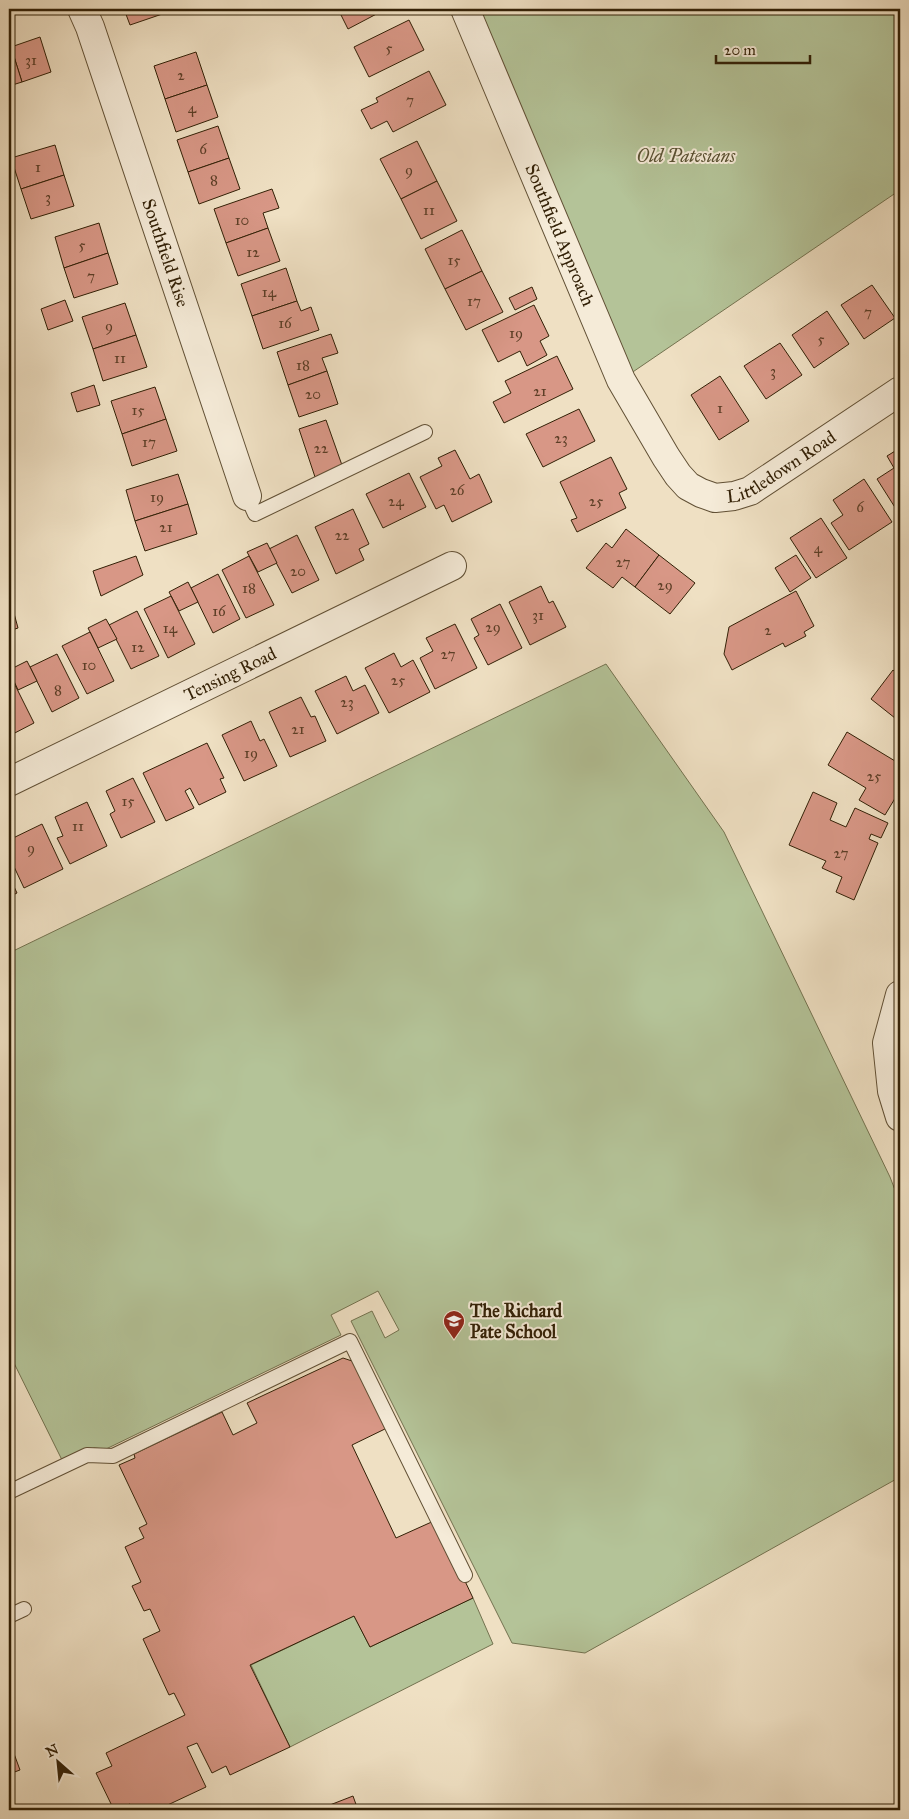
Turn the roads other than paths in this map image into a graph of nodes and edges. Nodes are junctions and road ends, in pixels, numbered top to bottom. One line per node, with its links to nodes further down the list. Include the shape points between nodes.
1 (82, 9): 6 (street, Southfield Rise)
2 (465, 9): 5 (street, Southfield Approach, via 621,380)
3 (900, 391): 5 (street, Littledown Road, via 750,491 734,496 715,498 694,490)
4 (425, 432): 6 (lane, via 255,514)
5 (666, 457)
6 (247, 496)
7 (452, 566): 8 (street, Tensing Road)
8 (9, 782)
9 (900, 995): 10 (street, via 887,1043 892,1092)
10 (900, 1117)
11 (9, 1492): 12 (lane, via 87,1455 113,1456 350,1341)
12 (465, 1575)
13 (24, 1609): 14 (lane)
14 (9, 1616)

